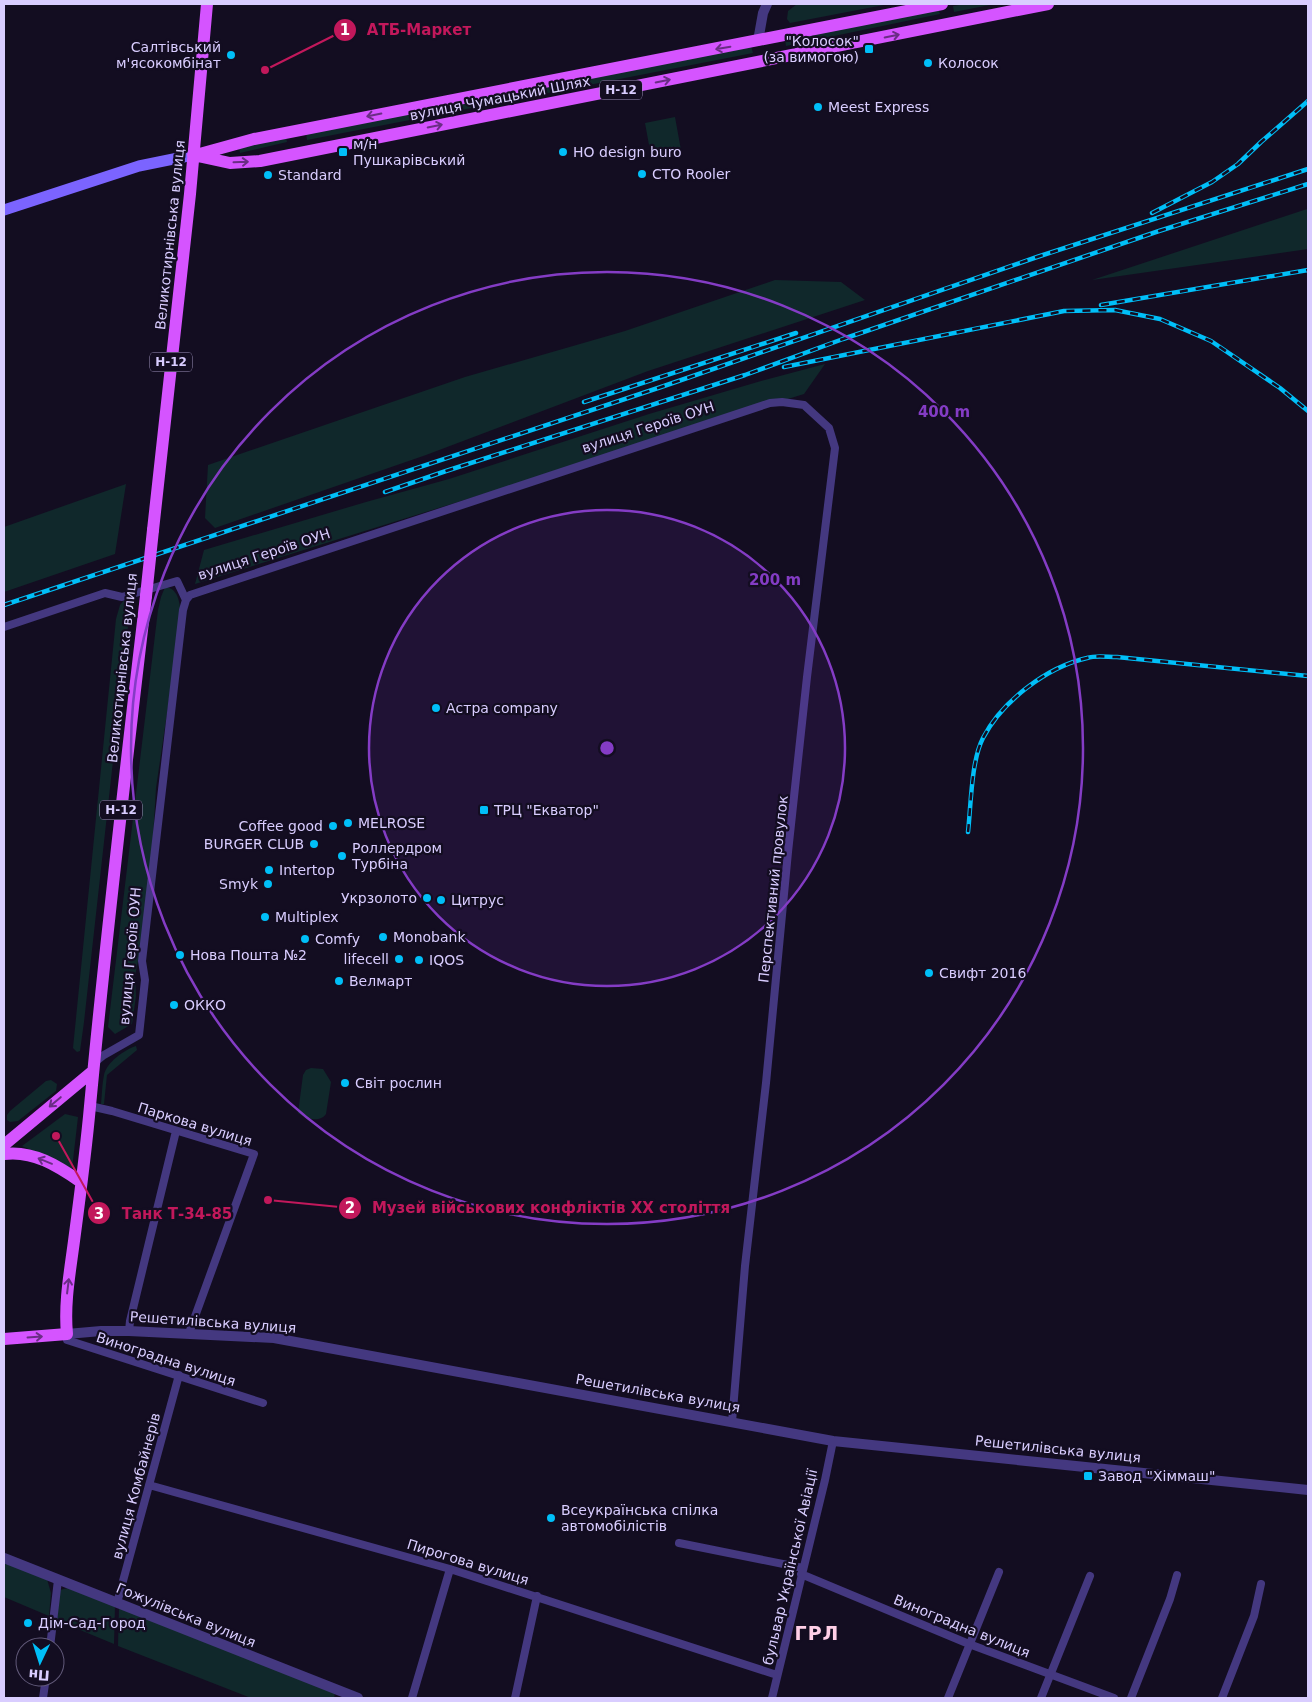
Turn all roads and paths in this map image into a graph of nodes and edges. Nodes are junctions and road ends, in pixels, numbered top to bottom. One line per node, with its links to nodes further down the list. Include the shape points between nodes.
1 (207, 4): 10 (main road, Великотирнівська вулиця)
2 (767, 4): 6 (street)
3 (943, 4): 5 (main road); 6 (main road, вулиця Чумацький Шлях / Н-12)
4 (1048, 4): 5 (main road, вулиця Чумацький Шлях / Н-12)
5 (949, 24): 7 (main road, вулиця Чумацький Шлях / Н-12, one-way to 5)
6 (758, 41): 7 (main road); 8 (main road, вулиця Чумацький Шлях / Н-12, one-way to 8)
7 (760, 62): 9 (main road, вулиця Чумацький Шлях / Н-12, one-way to 7)
8 (289, 132): 9 (main road); 10 (main road, вулиця Чумацький Шлях / Н-12)
9 (294, 154): 10 (main road, вулиця Чумацький Шлях / Н-12, one-way to 9, via 230,162 260,161)
10 (193, 155): 11 (main road, вулиця Чумацький Шлях, via 139,166); 15 (main road, Великотирнівська вулиця / Н-12, bridge)
11 (4, 210)
12 (770, 403): 13 (street, вулиця Героїв ОУН, via 190,594); 27 (street, Перспективний провулок, via 804,405 829,428 835,448 789,842)
13 (186, 600): 14 (street, via 177,582 122,597 105,593); 15 (street, вулиця Героїв ОУН, via 142,961 145,980 139,1035 110,1051)
14 (4, 627)
15 (93, 1067): 16 (main road, Великотирнівська вулиця / Н-12); 18 (main road, one-way to 18)
16 (90, 1106): 17 (street, Паркова вулиця); 20 (main road, Великотирнівська вулиця / Н-12)
17 (176, 1131): 21 (street); 22 (street, Паркова вулиця, via 254,1154)
18 (4, 1146)
19 (4, 1154): 20 (main road, one-way to 19, via 47,1161)
20 (81, 1182): 23 (main road, Великотирнівська вулиця / Н-12, one-way to 20, via 65,1318)
21 (129, 1331): 22 (street, Решетилівська вулиця); 23 (street, Решетилівська вулиця)
22 (189, 1333): 27 (street, Решетилівська вулиця, via 274,1338 318,1345)
23 (67, 1334): 24 (main road, Решетилівська вулиця, one-way to 23); 25 (street, Виноградна вулиця, via 67,1340)
24 (4, 1339)
25 (179, 1375): 26 (street, Виноградна вулиця); 29 (street, вулиця Комбайнерів)
26 (263, 1403)
27 (732, 1422): 28 (street, Решетилівська вулиця)
28 (833, 1441): 30 (street, Решетилівська вулиця); 34 (street, бульвар Української Авіації)
29 (149, 1485): 33 (street, Пирогова вулиця); 41 (street, вулиця Комбайнерів)
30 (1308, 1490)
31 (679, 1543): 34 (street, Виноградна вулиця)
32 (4, 1558): 38 (street, Гожулівська вулиця)
33 (450, 1569): 40 (street, Пирогова вулиця); 47 (street)
34 (802, 1571): 43 (street, Виноградна вулиця); 45 (street, бульвар Української Авіації)
35 (999, 1572): 43 (street)
36 (1177, 1575): 53 (street)
37 (1090, 1576): 44 (street)
38 (58, 1580): 41 (street, Гожулівська вулиця); 42 (street)
39 (1261, 1584): 54 (street, via 1254,1616)
40 (537, 1596): 45 (street, Пирогова вулиця); 48 (street)
41 (117, 1602): 46 (street, Гожулівська вулиця)
42 (51, 1637)
43 (969, 1644): 44 (street, Виноградна вулиця); 50 (street)
44 (1050, 1674): 51 (street); 52 (street, Виноградна вулиця)
45 (777, 1675): 49 (street, бульвар Української Авіації)
46 (358, 1698)
47 (412, 1698)
48 (515, 1698)
49 (772, 1698)
50 (948, 1698)
51 (1041, 1698)
52 (1114, 1698)
53 (1131, 1698)
54 (1222, 1698)

